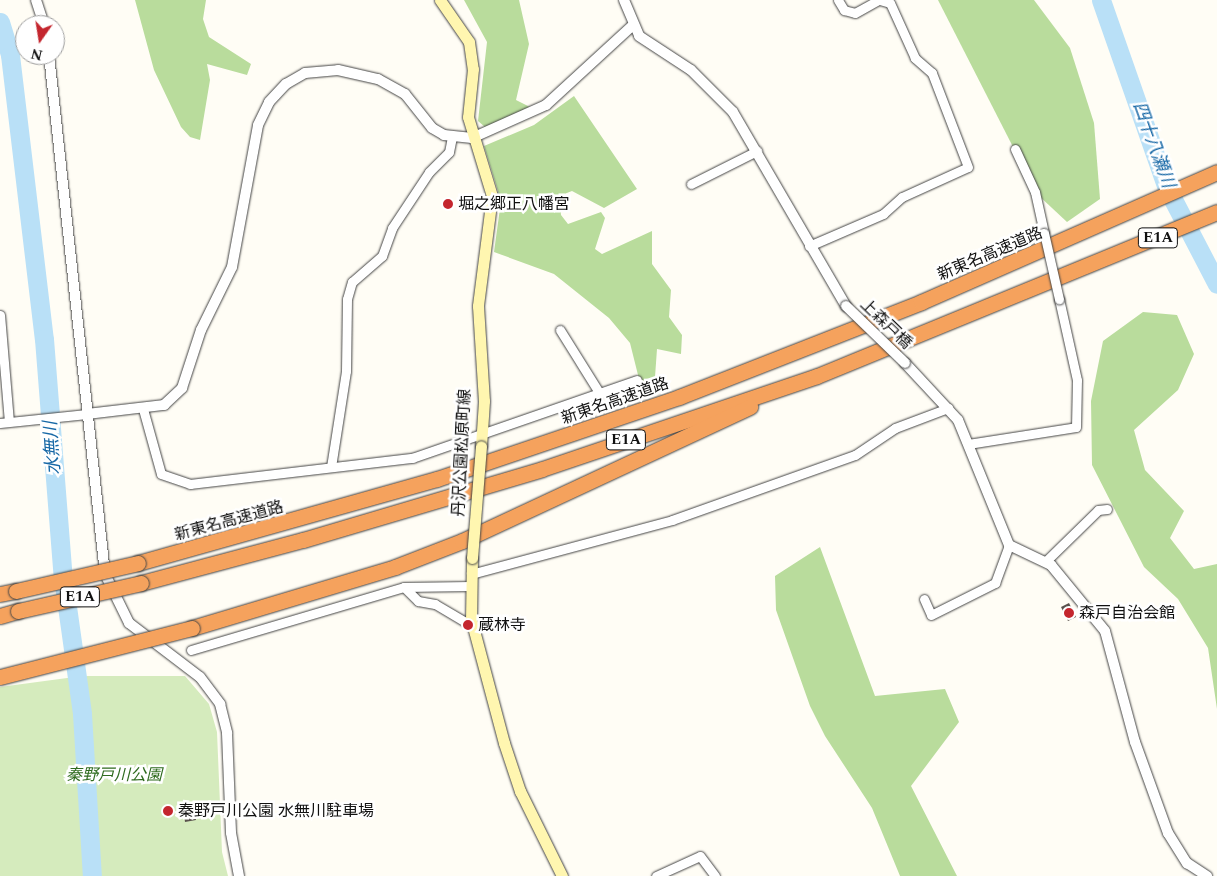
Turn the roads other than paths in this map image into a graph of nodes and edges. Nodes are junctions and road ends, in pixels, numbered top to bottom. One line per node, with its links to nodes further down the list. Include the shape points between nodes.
1 (36, 0): 6 (street)
2 (440, 0): 9 (main road, 丹沢公園松原町線, via 461,26 472,55)
3 (624, 0): 7 (street)
4 (838, 0): 5 (street, via 844,10 855,13)
5 (879, 0): 16 (street, via 890,3 915,58 932,73 968,167 902,198 883,214)
6 (41, 15)
7 (632, 26): 9 (street, via 546,105); 12 (street, 上森戸橋, via 650,45 691,70 732,112)
8 (50, 65): 24 (street)
9 (476, 136): 10 (street); 26 (main road, 丹沢公園松原町線, via 492,203 478,306)
10 (452, 137): 23 (street, via 432,128 405,94 378,78 338,70 305,73 286,84 268,102 258,126 232,267 201,330 188,376 182,388 164,405); 28 (street, via 449,152 429,172 392,228 382,256 352,282 347,299 346,371)
11 (1015, 150): 27 (street, bridge, via 1036,192 1077,380 1076,427)
12 (757, 151): 14 (street); 16 (street, 上森戸橋)
13 (1217, 172): 34 (highway, 新東名高速道路 / E1A, bridge, via 1086,232 801,351 536,447 295,522 138,563)
14 (691, 184)
15 (1217, 212): 19 (highway, E1A, via 1099,263)
16 (809, 246): 22 (street, 上森戸橋, bridge, via 846,306)
17 (0, 315): 25 (street)
18 (560, 330): 21 (street)
19 (816, 376): 36 (highway, E1A, bridge, via 542,469 303,540); 39 (highway, bridge, via 462,541 395,566 192,628)
20 (637, 380): 21 (street)
21 (600, 394): 26 (street)
22 (948, 408): 27 (street, 上森戸橋); 32 (street, via 895,428 855,455 672,520)
23 (143, 409): 24 (street); 28 (street, via 161,474 175,482)
24 (83, 414): 25 (street); 40 (street, via 109,591 129,623 200,677 224,715 231,834)
25 (5, 422)
26 (482, 432): 28 (street, via 412,458); 32 (main road, 丹沢公園松原町線, bridge)
27 (968, 444): 30 (street, 上森戸橋)
28 (331, 468)
29 (1107, 509): 31 (street, via 1098,510)
30 (1009, 545): 31 (street, via 1022,555); 35 (street, via 995,583 931,615)
31 (1046, 561): 44 (street, via 1105,631 1135,742 1168,833 1187,863)
32 (470, 580): 33 (street); 37 (main road, 丹沢公園松原町線)
33 (404, 587): 37 (street, via 418,601 448,610); 38 (street)
34 (0, 594)
35 (924, 600)
36 (0, 616)
37 (472, 626): 41 (main road, 丹沢公園松原町線, via 520,791)
38 (191, 650)
39 (0, 677)
40 (240, 876)
41 (562, 876)
42 (656, 876): 43 (street, via 700,856)
43 (714, 876)
44 (1207, 876)

